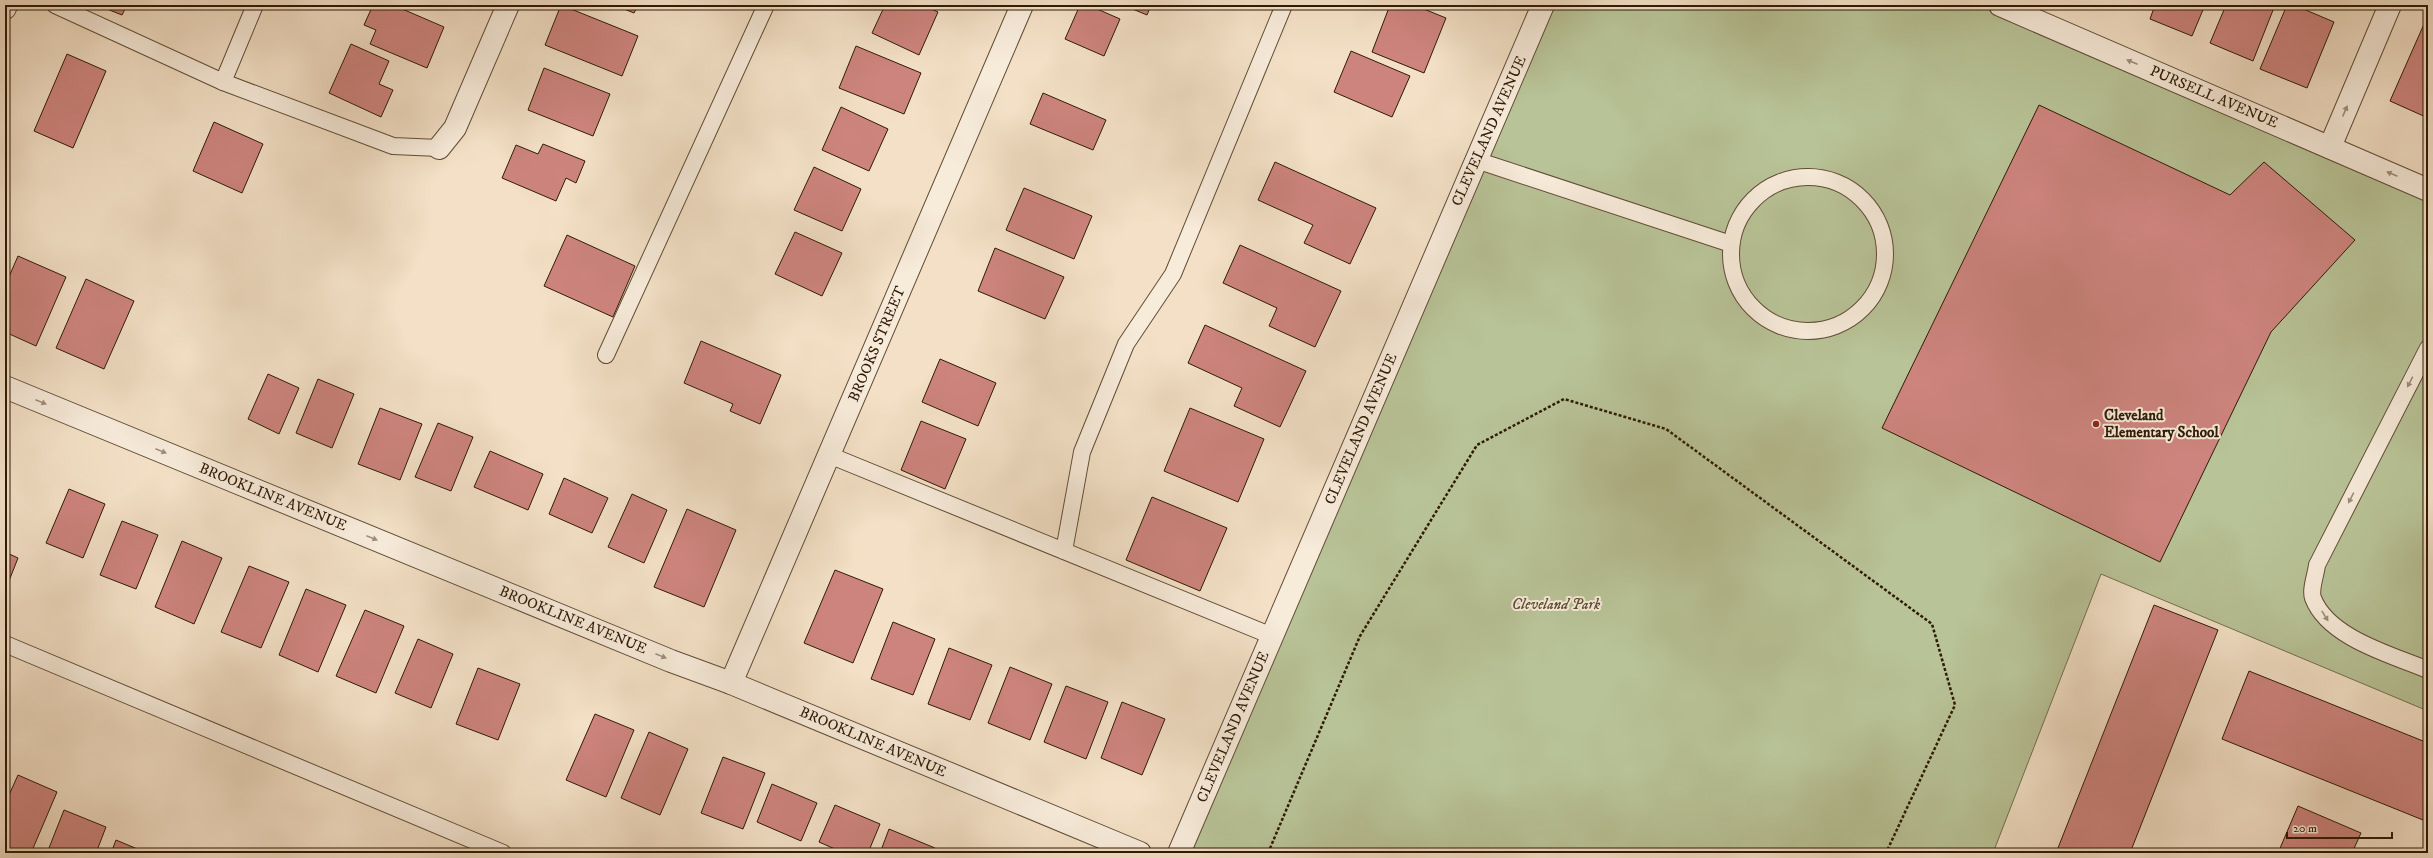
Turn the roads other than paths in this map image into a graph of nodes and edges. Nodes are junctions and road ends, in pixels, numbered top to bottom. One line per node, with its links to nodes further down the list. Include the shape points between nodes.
1 (6, 5): 11 (street)
2 (55, 5): 12 (lane)
3 (255, 5): 12 (lane)
4 (508, 5): 14 (street, via 455,128)
5 (766, 5): 19 (lane)
6 (1022, 5): 21 (street, BROOKS STREET)
7 (1284, 5): 22 (lane, via 1173,274 1126,344 1082,452)
8 (1543, 5): 15 (street, CLEVELAND AVENUE)
9 (2000, 5): 13 (street, PURSELL AVENUE, one-way to 9)
10 (2390, 5): 13 (street, one-way to 10)
11 (5, 8)
12 (223, 82): 14 (lane, via 393,146)
13 (2330, 147): 16 (street, PURSELL AVENUE, one-way to 13)
14 (439, 148)
15 (1476, 160): 17 (lane); 23 (street, CLEVELAND AVENUE)
16 (2428, 190)
17 (1731, 244): 17 (lane, via 1731,269 1740,293 1757,313 1779,326 1804,331 1830,328 1847,320 1871,299 1882,276 1884,244 1880,225 1867,203 1848,187 1824,178 1799,176 1774,184 1753,198 1742,214)
18 (2428, 348): 25 (lane, one-way to 25, via 2317,565 2313,597 2329,624 2360,641)
19 (606, 355)
20 (5, 387): 26 (street, BROOKLINE AVENUE, one-way to 26, via 671,661)
21 (829, 455): 22 (lane); 26 (street, BROOKS STREET)
22 (1064, 551): 23 (lane)
23 (1272, 636): 29 (street, CLEVELAND AVENUE)
24 (5, 644): 27 (lane)
25 (2428, 670)
26 (731, 683): 28 (street, BROOKLINE AVENUE)
27 (503, 853)
28 (1140, 853)
29 (1179, 853)

